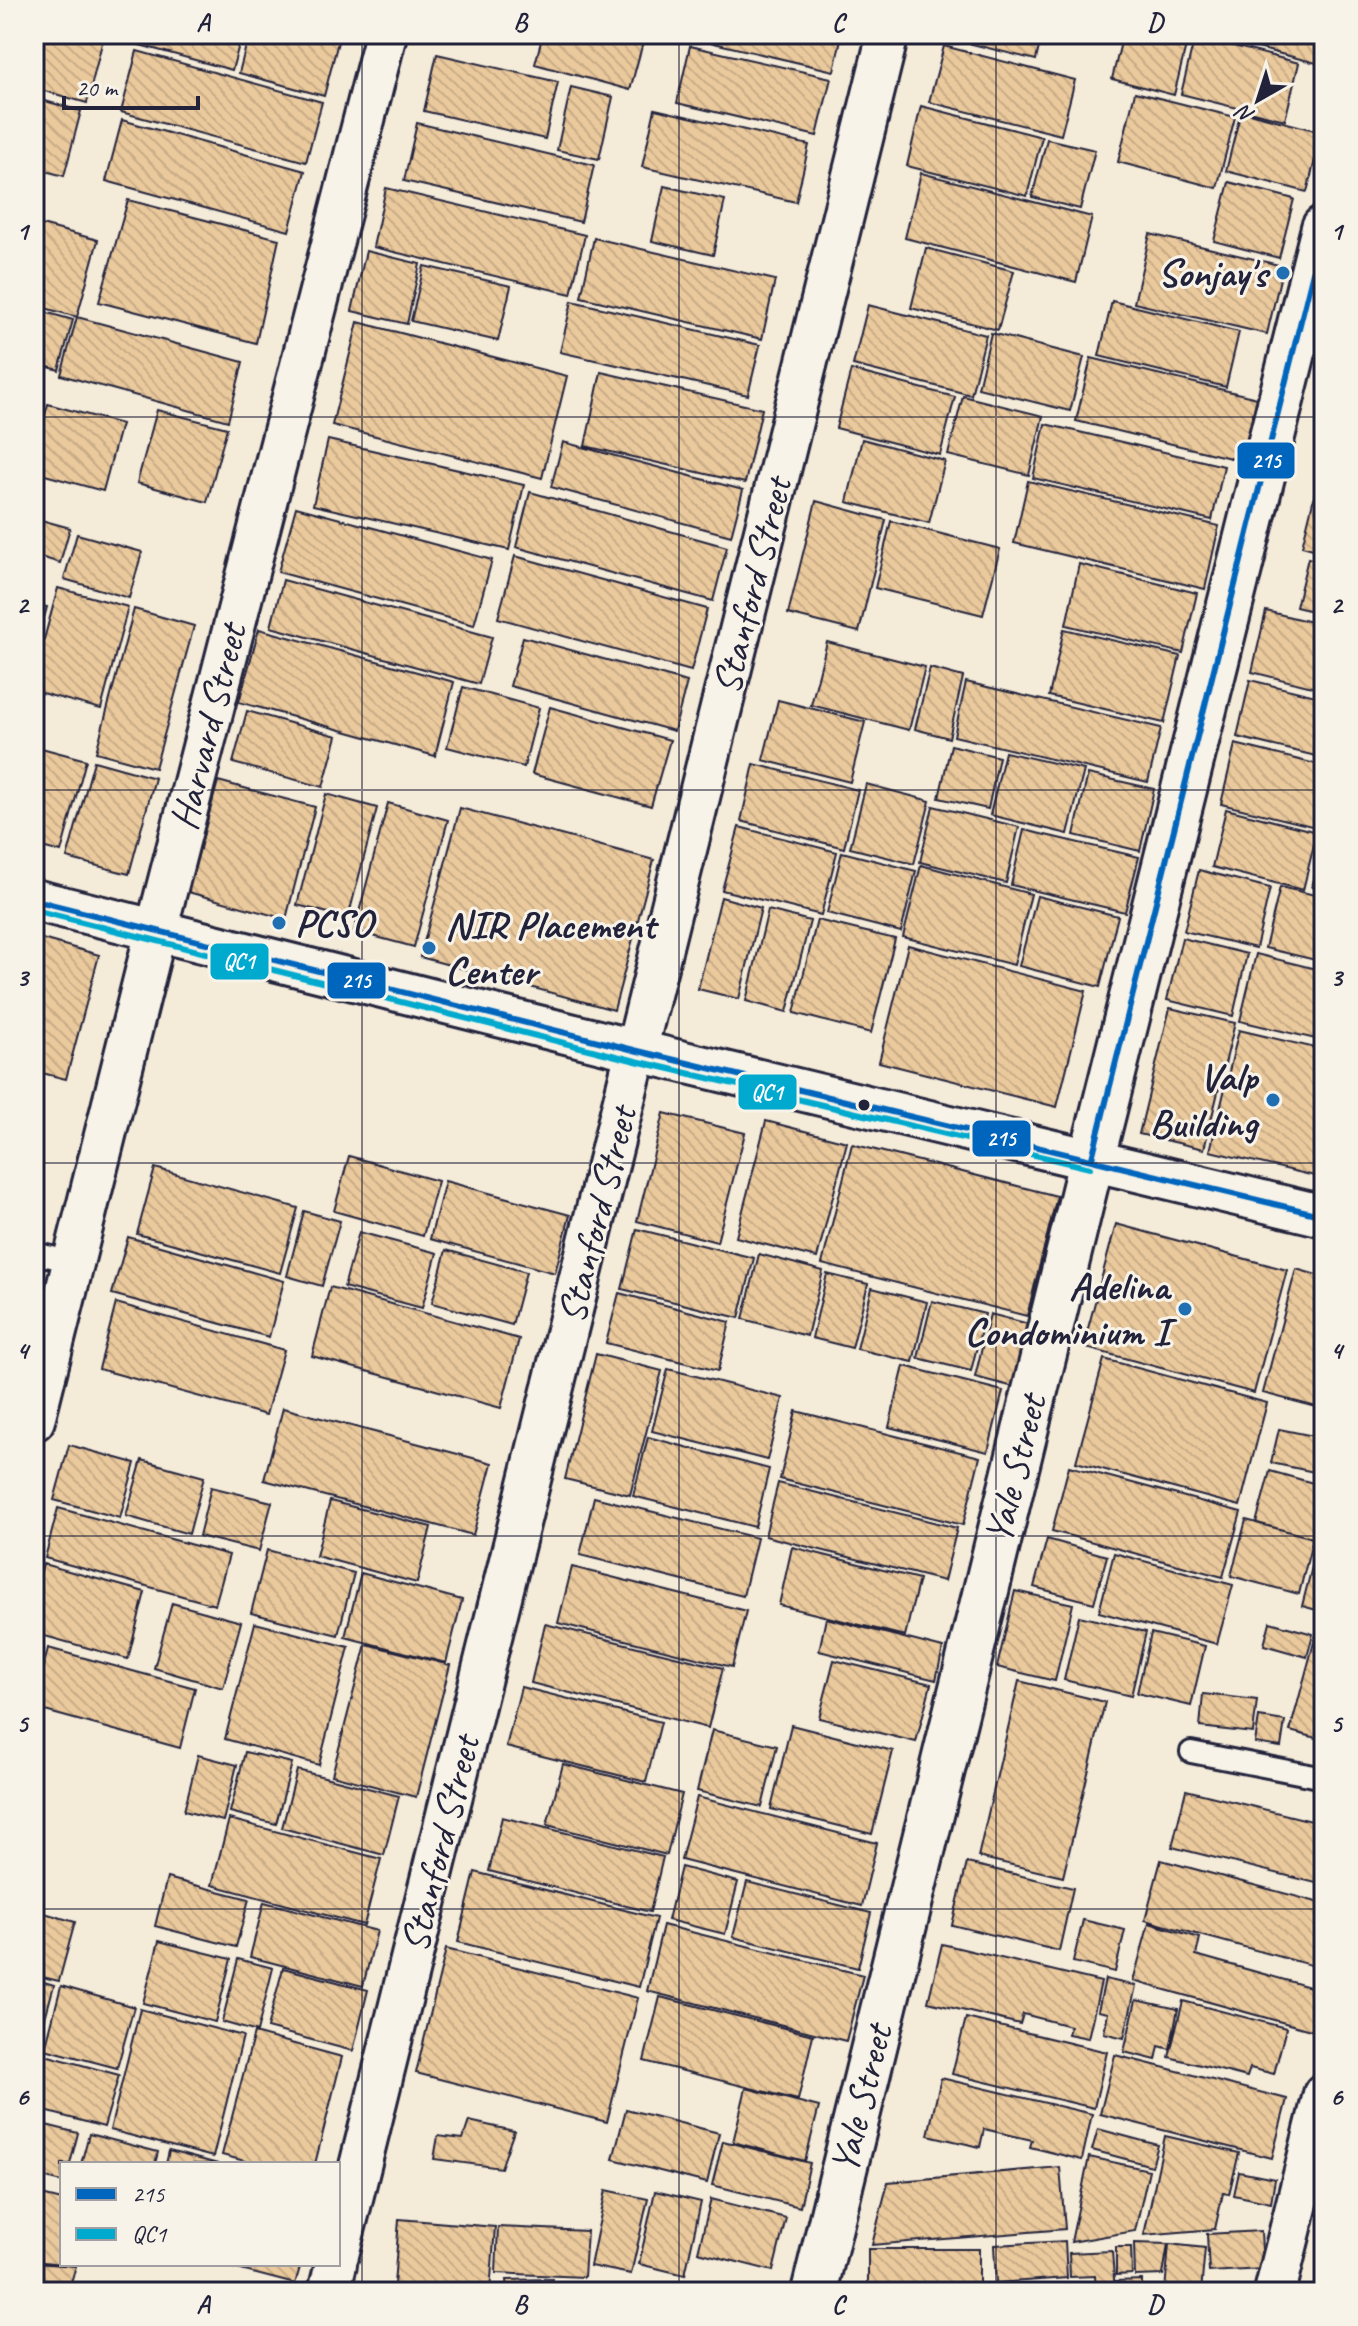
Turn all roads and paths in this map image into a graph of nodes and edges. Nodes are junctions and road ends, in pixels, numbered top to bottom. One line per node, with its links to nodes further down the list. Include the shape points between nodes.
1 (386, 34): 5 (street, Harvard Street)
2 (888, 34): 6 (street, Stanford Street)
3 (1324, 228): 7 (street, Yale Street)
4 (34, 900): 5 (street)
5 (156, 931): 6 (street); 10 (street, Harvard Street)
6 (638, 1051): 7 (street); 15 (street, Stanford Street)
7 (1092, 1158): 8 (street); 18 (street, Yale Street)
8 (1324, 1216)
9 (34, 1253): 10 (lane)
10 (73, 1262): 11 (street, Harvard Street)
11 (34, 1420)
12 (1191, 1752): 13 (lane)
13 (1324, 1778)
14 (1324, 2094): 19 (street)
15 (340, 2247)
16 (336, 2266): 17 (street)
17 (329, 2292)
18 (814, 2292)
19 (1275, 2292)

